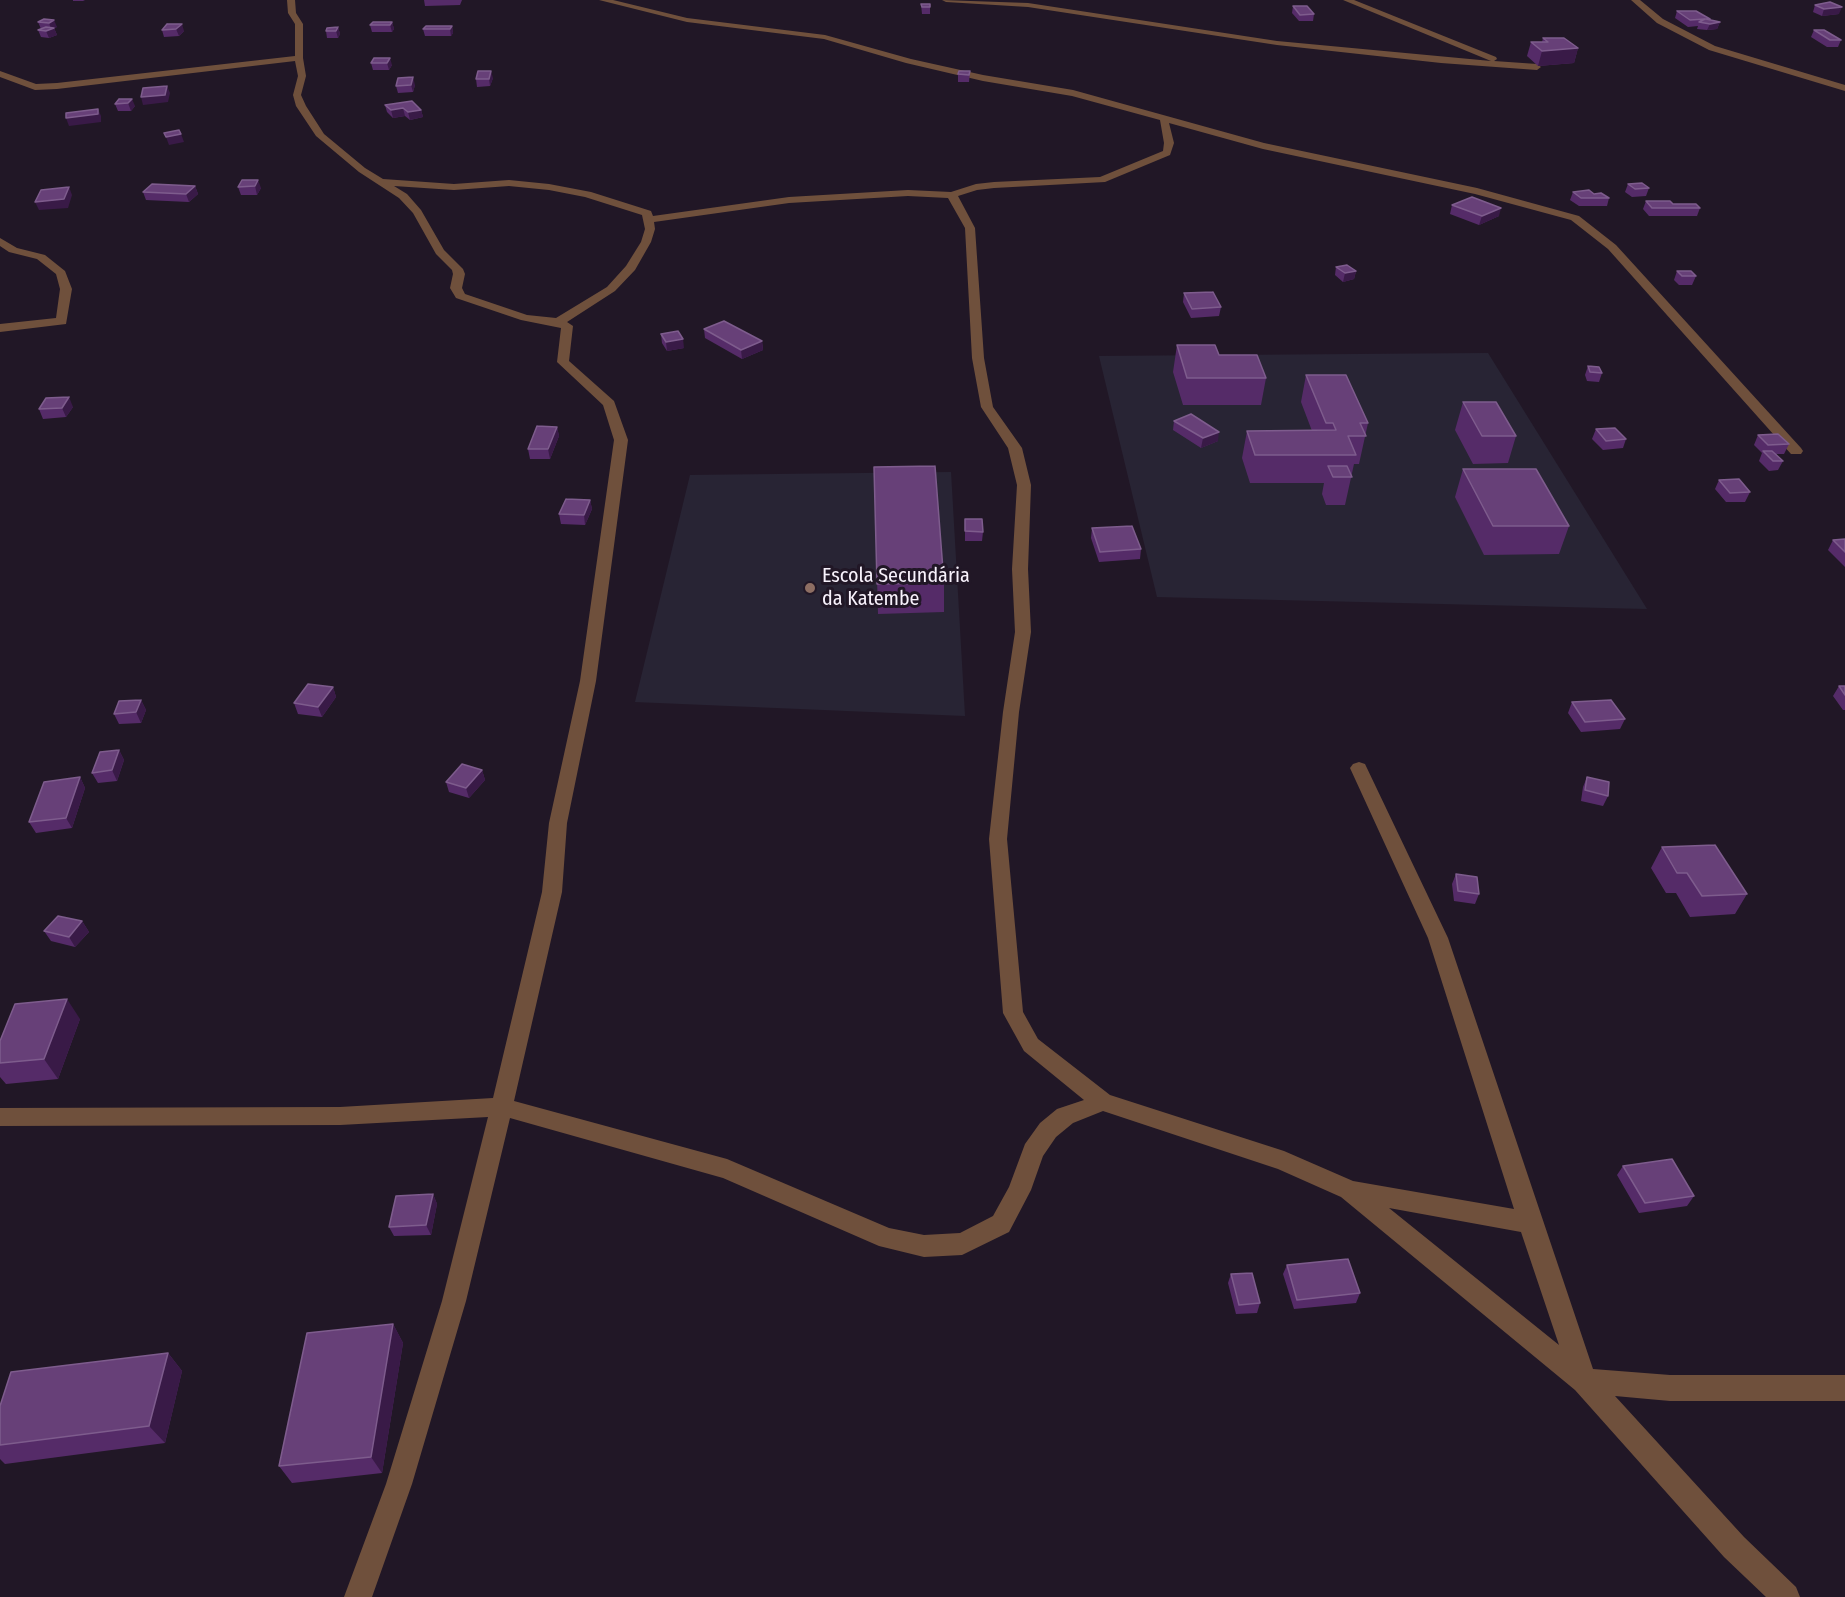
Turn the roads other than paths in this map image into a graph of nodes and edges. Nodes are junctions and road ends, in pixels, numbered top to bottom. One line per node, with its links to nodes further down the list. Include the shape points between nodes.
1 (291, 0): 8 (street, via 292,13 299,24)
2 (603, 0): 13 (street, via 687,20 825,37 930,66 1073,93)
3 (946, 0): 9 (street, via 1028,5 1277,43)
4 (1347, 0): 7 (street)
5 (1635, 0): 12 (street, via 1660,21 1712,48)
6 (1387, 7): 7 (street)
7 (1396, 20): 9 (street)
8 (299, 58): 11 (street, via 57,86 35,87); 14 (street, via 302,76 297,95 301,106 321,135)
9 (1509, 65): 10 (street)
10 (1537, 68)
11 (0, 74)
12 (1845, 88)
13 (1164, 119): 15 (street, via 1167,153 1101,180 994,185); 20 (street, via 1263,146 1477,191 1575,218 1612,247)
14 (380, 182): 16 (street, via 549,187 624,204 647,213); 18 (street, via 403,196 417,212 440,252 457,269 456,288 460,296 525,318)
15 (952, 195): 16 (street, via 908,193 789,200); 22 (street, via 970,228 978,358 987,407 1015,448 1024,485 1020,569 1023,632 998,839 1013,1013 1031,1046)
16 (648, 220): 18 (street, via 646,242 631,268 611,289)
17 (0, 241): 19 (street, via 13,250 40,257 61,273 66,289 62,321)
18 (558, 322): 23 (street, via 567,326 563,362 609,404 621,441 588,681 558,823 552,892)
19 (0, 328)
20 (1796, 452)
21 (1359, 768): 26 (street, via 1438,938)
22 (1103, 1102): 23 (street, via 1065,1116 1048,1131 1033,1151 1019,1190 1000,1224 962,1244 924,1246 886,1238 728,1169); 25 (street, via 1284,1161)
23 (502, 1107): 24 (street, via 340,1116); 29 (street, via 454,1301 399,1484)
24 (0, 1117)
25 (1349, 1190): 26 (street); 27 (street)
26 (1530, 1223): 27 (street)
27 (1584, 1381): 28 (street, via 1670,1389); 30 (street, via 1734,1547)
28 (1845, 1388)
29 (358, 1597)
30 (1786, 1597)

